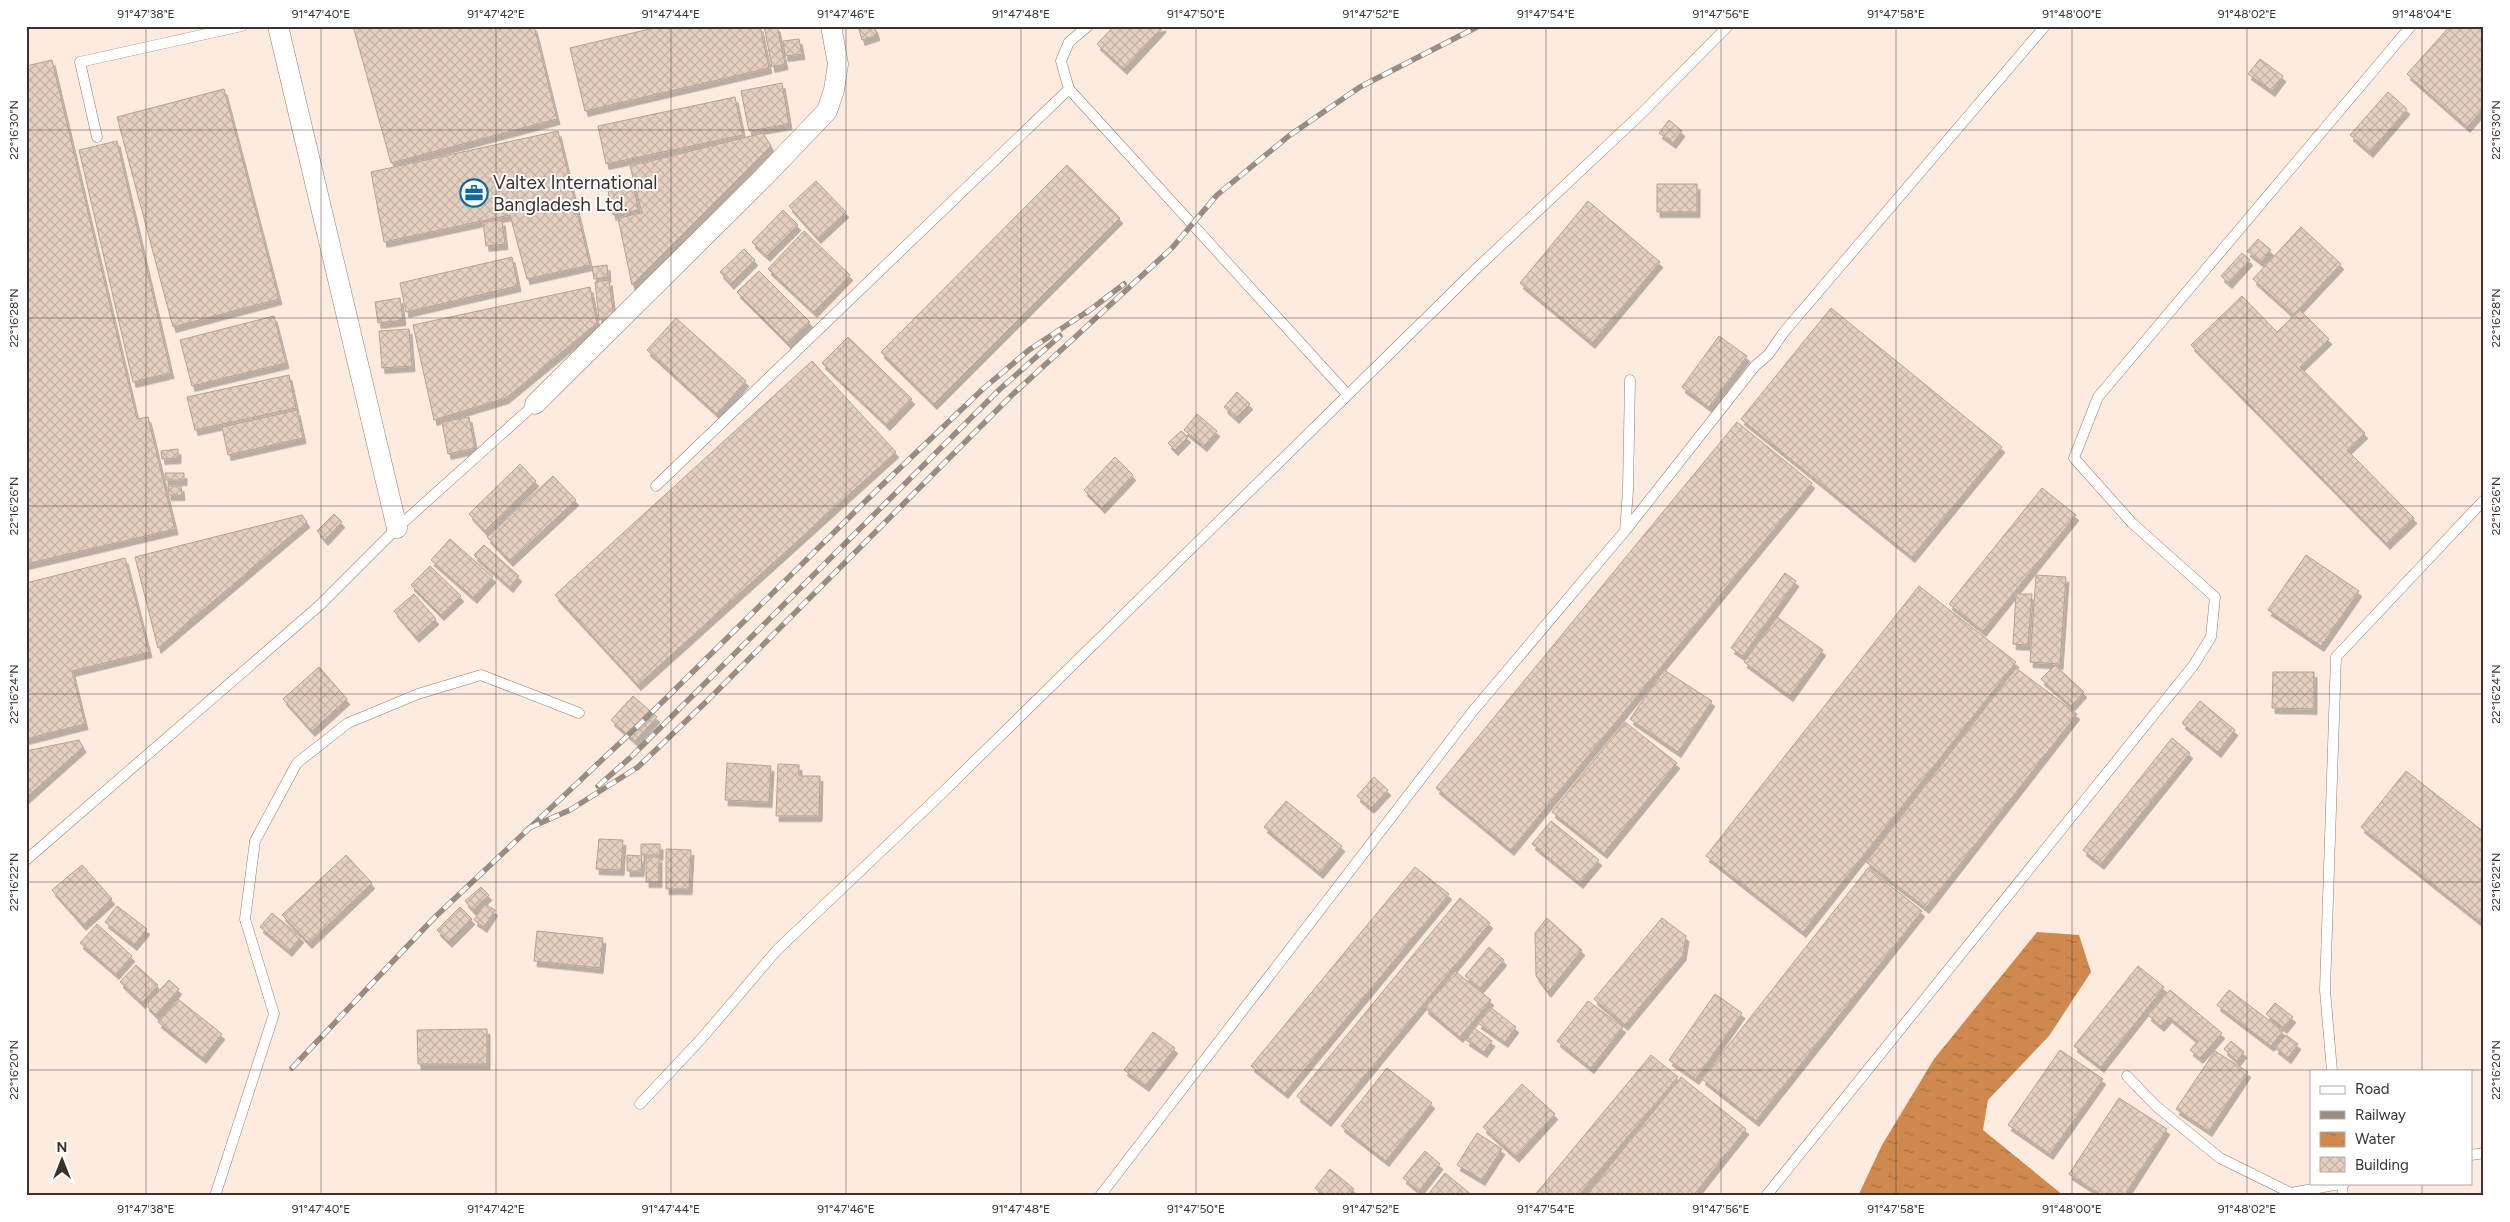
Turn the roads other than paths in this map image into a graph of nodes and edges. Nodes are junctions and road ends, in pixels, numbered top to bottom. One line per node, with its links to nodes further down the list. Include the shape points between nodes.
1 (242, 26): 9 (lane, via 80,62)
2 (278, 26): 15 (street)
3 (831, 26): 12 (street, via 838,64 827,111)
4 (1088, 26): 8 (lane, via 1070,42 1061,61)
5 (1728, 26): 11 (lane, via 1642,113)
6 (2046, 26): 16 (lane, via 1784,332 1768,355 1755,366)
7 (2411, 26): 25 (lane, via 2098,397 2074,458 2132,523 2215,597 2211,637 2115,764)
8 (1070, 89): 11 (lane); 13 (lane)
9 (97, 137)
10 (1630, 380): 16 (lane)
11 (1347, 394): 21 (lane, via 1298,446 777,950)
12 (535, 404): 15 (lane)
13 (656, 486)
14 (2484, 500): 19 (lane, via 2336,657 2325,990)
15 (397, 528): 18 (lane, via 320,605)
16 (1625, 532): 24 (lane, via 1467,719)
17 (579, 713): 23 (lane, via 481,675 418,694 348,723 297,763 255,841 245,920 274,1014)
18 (26, 860)
19 (2332, 1070)
20 (2127, 1076): 22 (lane, via 2157,1107 2220,1158 2290,1193)
21 (640, 1104)
22 (2343, 1184): 26 (lane)
23 (215, 1196)
24 (1100, 1196)
25 (1766, 1196)
26 (2343, 1196)

